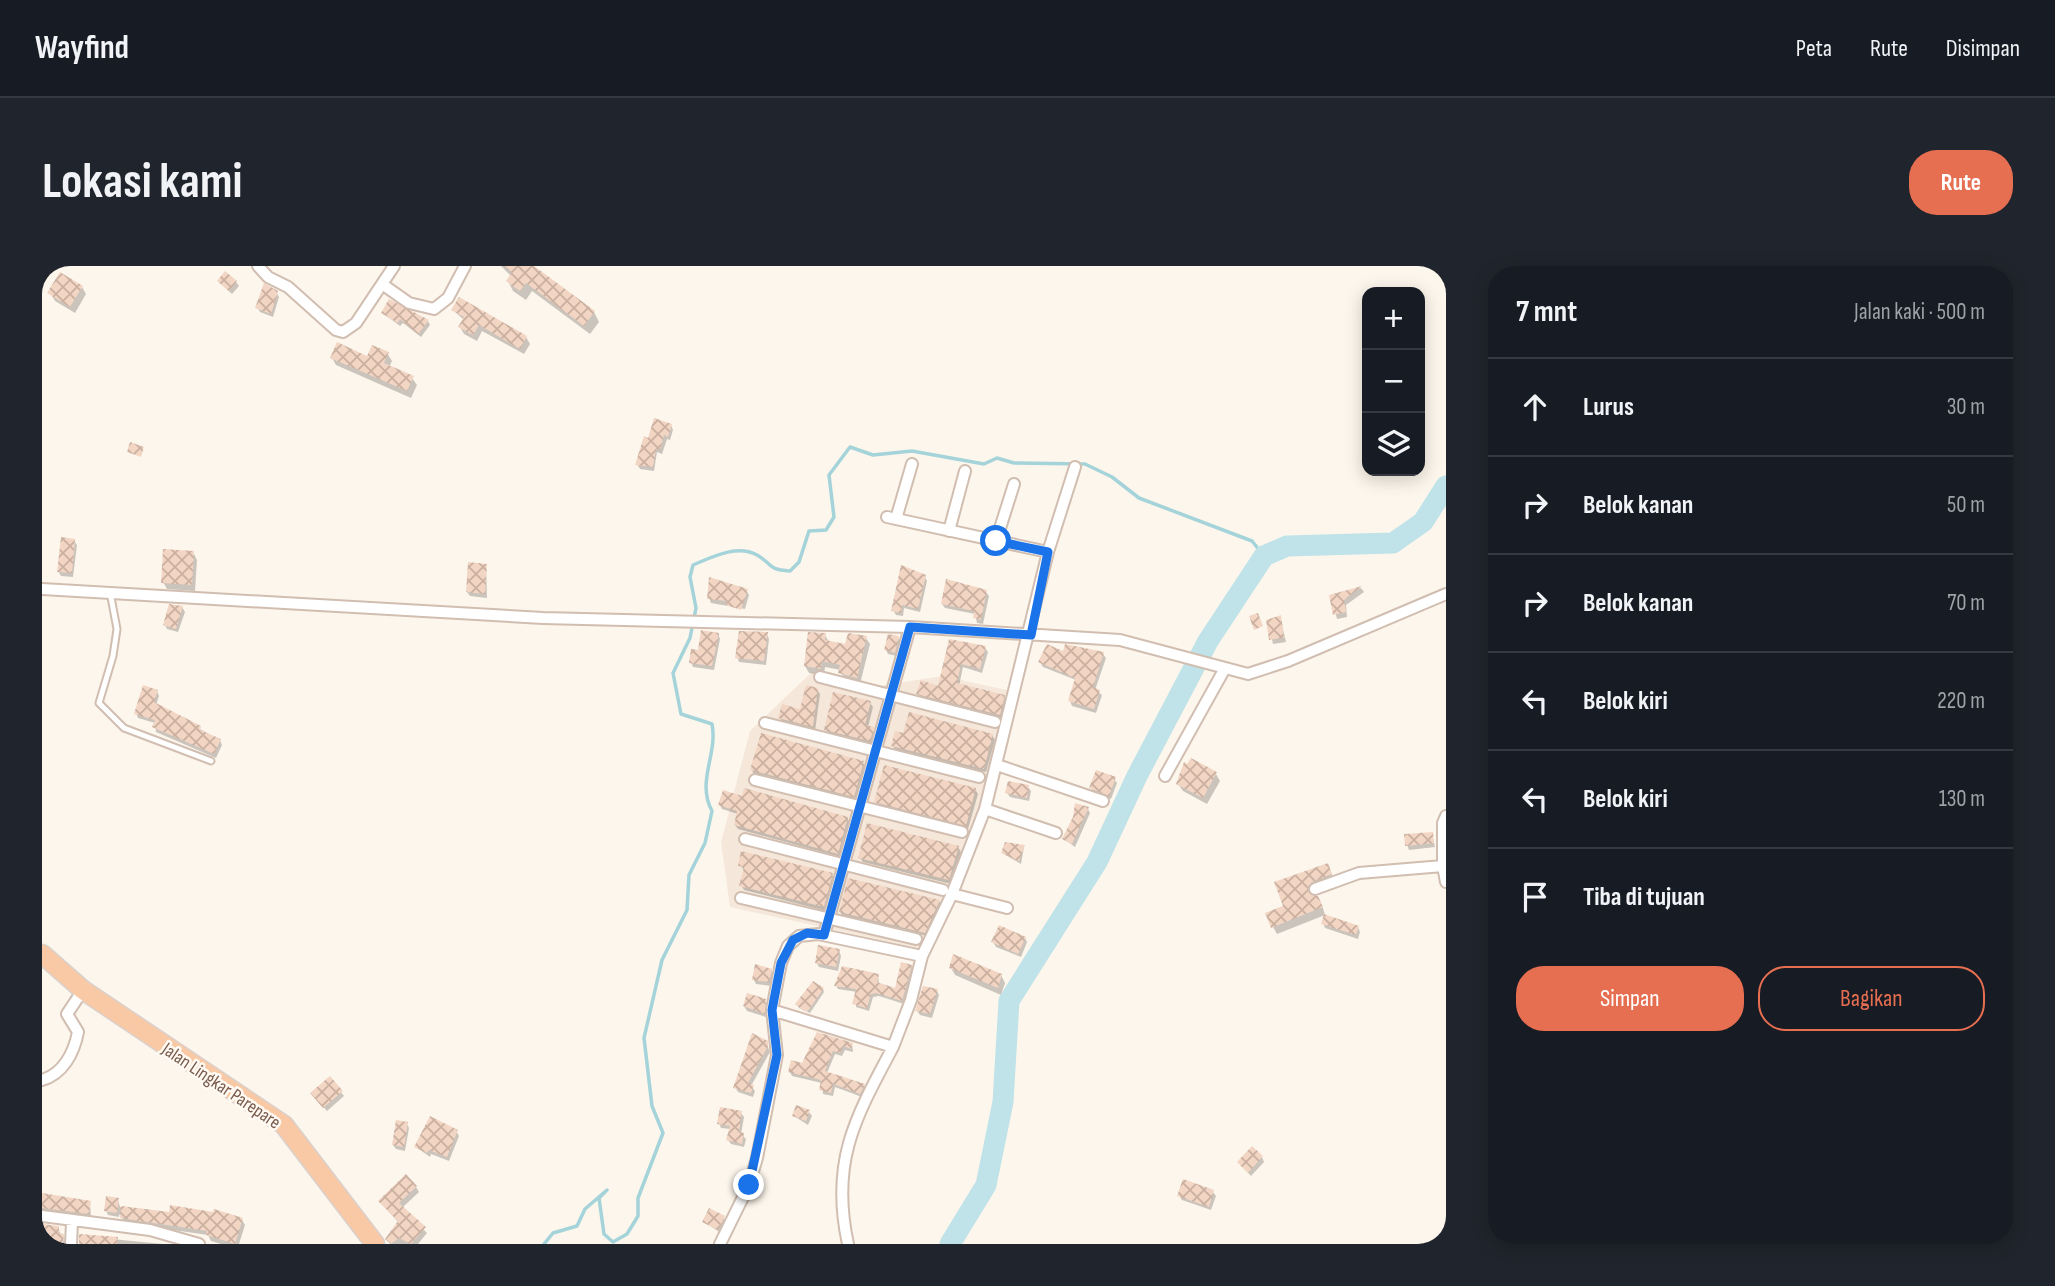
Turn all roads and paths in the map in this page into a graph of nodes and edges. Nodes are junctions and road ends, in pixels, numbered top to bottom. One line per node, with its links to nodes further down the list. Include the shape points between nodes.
1 (257, 266): 4 (street, via 343,332 356,324)
2 (394, 266): 4 (street)
3 (465, 266): 4 (street, via 448,298 434,309 409,303)
4 (382, 284)
5 (912, 464): 9 (street, via 892,518)
6 (1075, 467): 11 (street)
7 (965, 471): 9 (street)
8 (1014, 484): 10 (street)
9 (949, 531): 10 (street)
10 (996, 541): 11 (street)
11 (1048, 552): 16 (street)
12 (42, 589): 13 (street)
13 (110, 592): 15 (street, via 672,623); 23 (lane, via 117,629 99,703 124,728)
14 (1446, 594): 17 (street, via 1288,661 1248,674)
15 (910, 627): 16 (street); 19 (street)
16 (1031, 635): 17 (street, via 1120,640); 24 (street)
17 (1224, 670): 25 (street)
18 (820, 677): 19 (street)
19 (891, 695): 20 (street); 22 (street)
20 (995, 722)
21 (765, 723): 22 (street)
22 (875, 751): 26 (street); 29 (street)
23 (211, 761)
24 (997, 765): 28 (street); 30 (street)
25 (1165, 776)
26 (979, 777)
27 (755, 780): 29 (street)
28 (1103, 801)
29 (860, 806): 32 (street); 35 (street)
30 (985, 809): 33 (street); 39 (street)
31 (1446, 816): 36 (street)
32 (962, 832)
33 (1056, 832)
34 (745, 839): 35 (street)
35 (843, 865): 39 (street); 42 (street)
36 (1443, 866): 37 (street); 38 (street, via 1359,873)
37 (1446, 882)
38 (1315, 889)
39 (947, 892): 41 (street); 46 (street)
40 (740, 898): 42 (street)
41 (1007, 908)
42 (828, 919): 43 (street); 44 (street)
43 (824, 935): 46 (street); 48 (street, via 807,933 788,946)
44 (916, 939)
45 (42, 954): 47 (highway, Jalan Lingkar Parepare)
46 (922, 956): 49 (street)
47 (83, 990): 50 (street, via 67,1014 78,1032 70,1054 61,1071); 55 (highway, Jalan Lingkar Parepare, via 284,1125)
48 (772, 1010): 49 (street); 56 (street, via 777,1055 757,1158)
49 (893, 1048): 57 (street, via 867,1095 842,1163 841,1214)
50 (42, 1080)
51 (42, 1216): 52 (street)
52 (72, 1222): 53 (street); 54 (street, via 150,1230)
53 (71, 1244)
54 (199, 1244)
55 (375, 1244)
56 (720, 1244)
57 (848, 1244)

